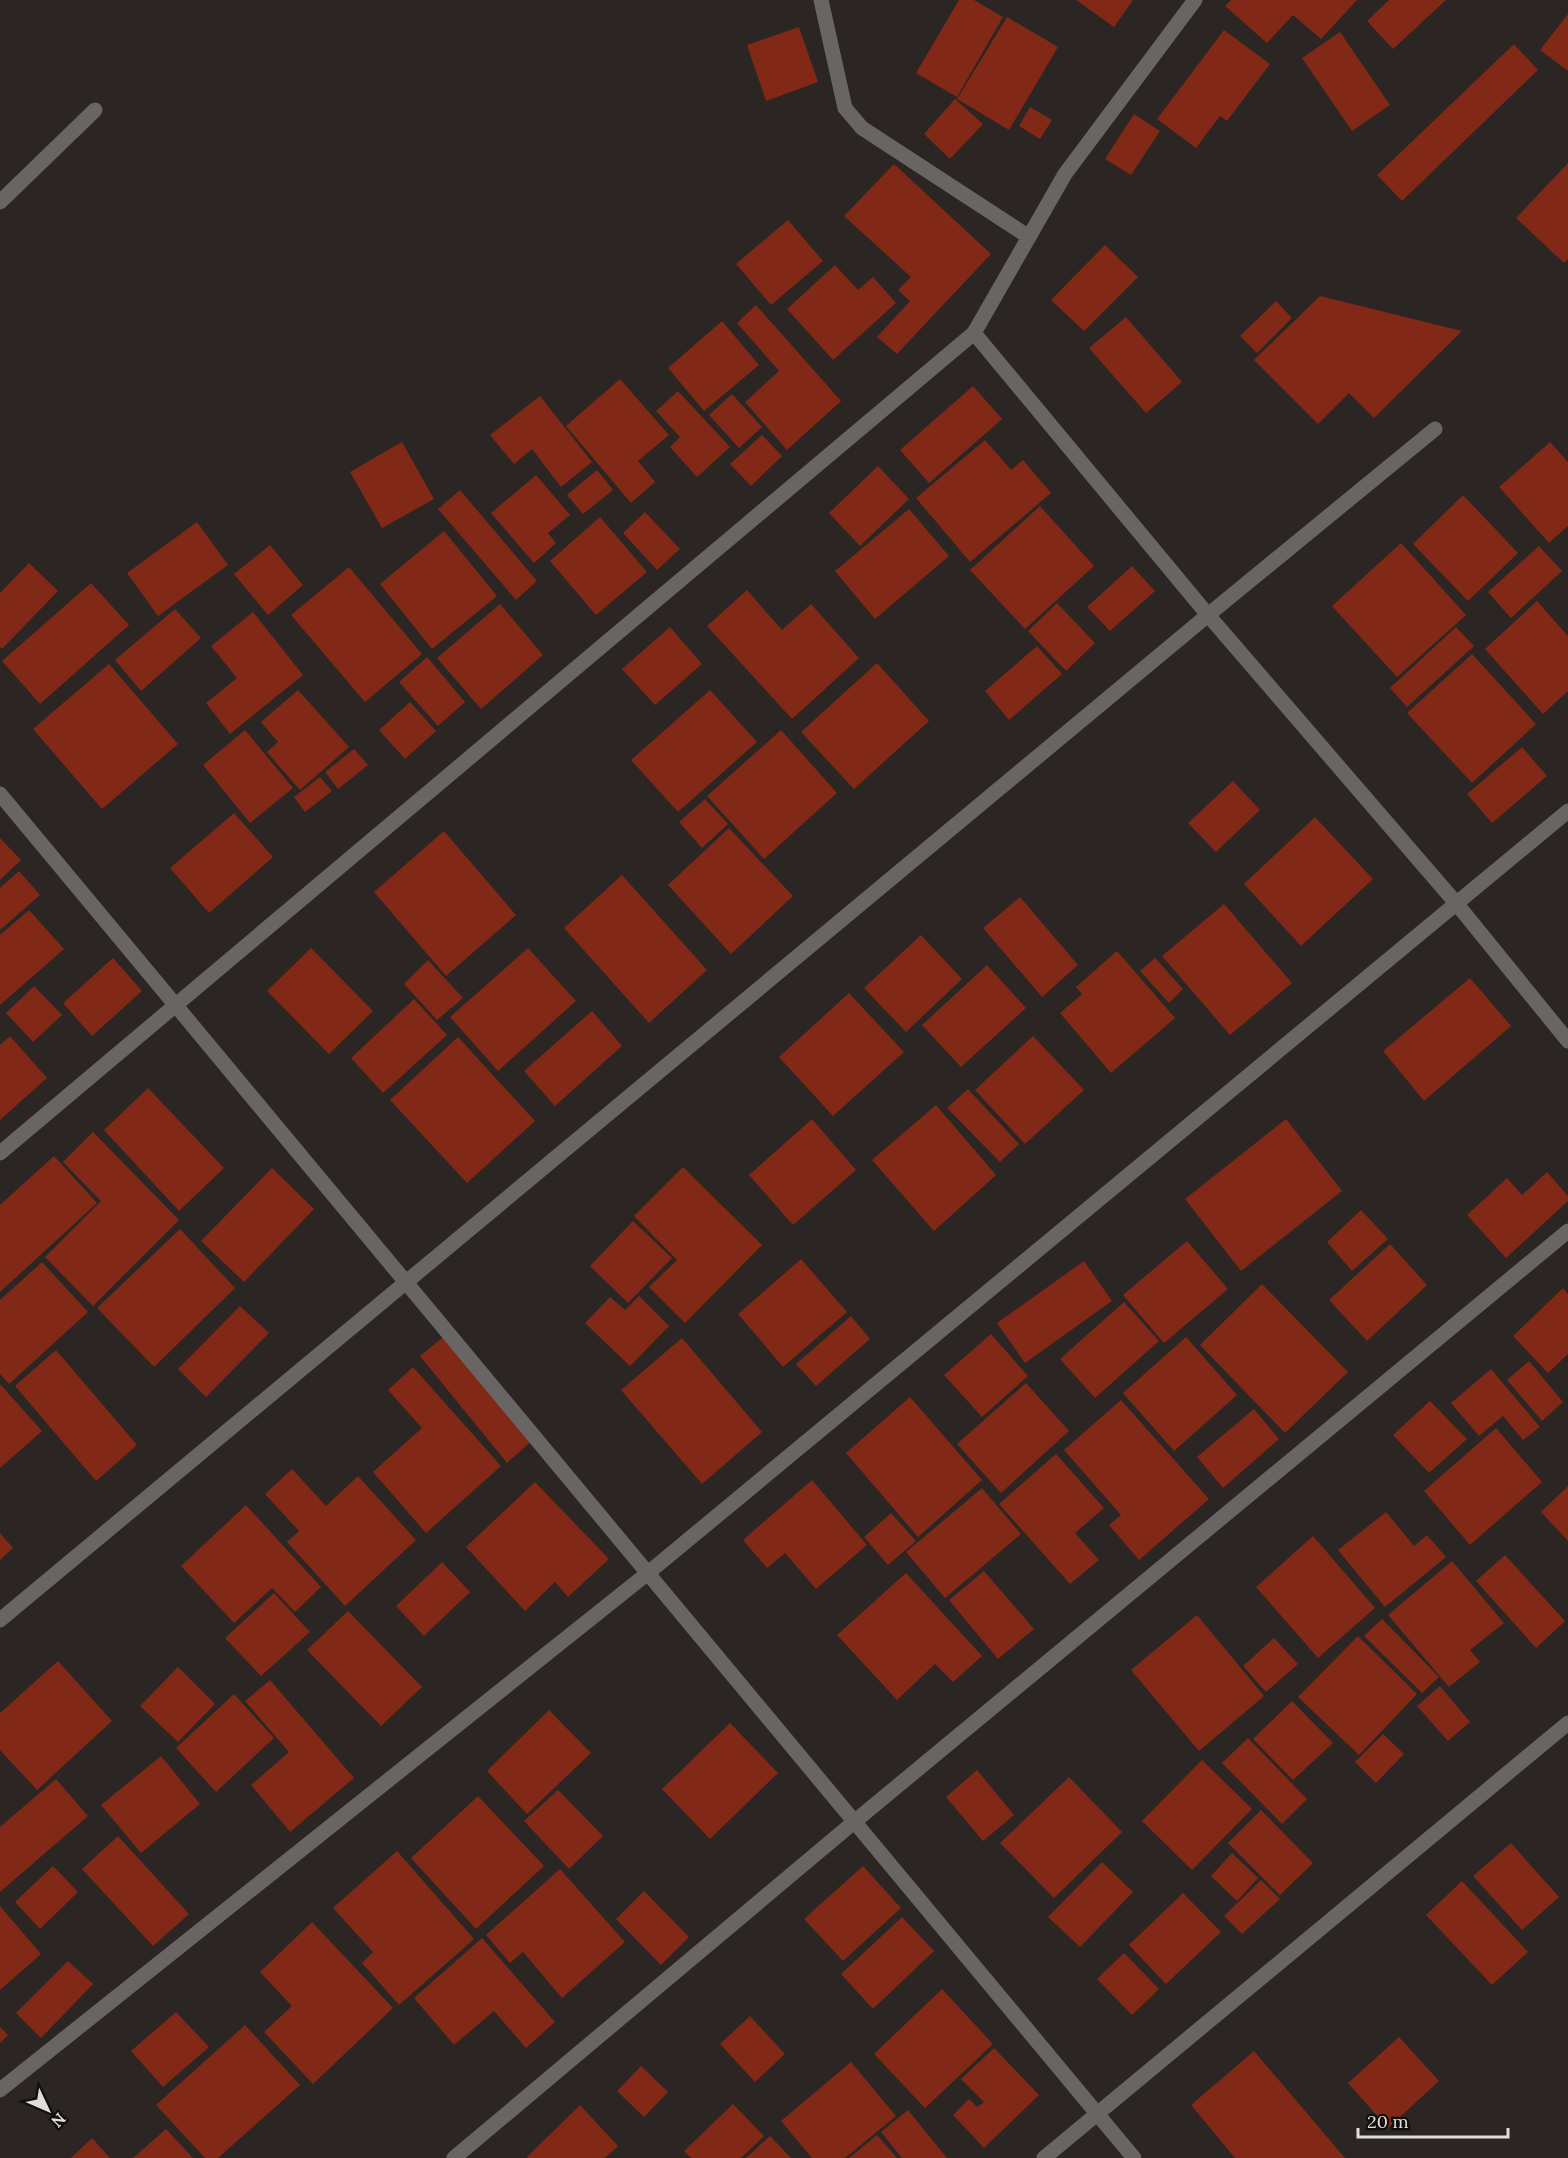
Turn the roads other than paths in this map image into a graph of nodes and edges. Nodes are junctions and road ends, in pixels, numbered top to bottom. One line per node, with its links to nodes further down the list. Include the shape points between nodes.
1 (821, 0): 5 (street, via 845,108 856,122)
2 (1195, 0): 5 (street, via 1065,174)
3 (95, 110): 4 (street)
4 (0, 202)
5 (1029, 237): 6 (street)
6 (974, 333): 8 (street); 12 (street)
7 (1435, 429): 8 (street)
8 (1208, 615): 11 (street); 16 (street)
9 (0, 794): 12 (street)
10 (1568, 811): 11 (street)
11 (1456, 903): 13 (street); 17 (street)
12 (176, 1006): 14 (street); 16 (street)
13 (1568, 1041)
14 (0, 1154)
15 (1568, 1231): 20 (street)
16 (406, 1282): 17 (street); 18 (street)
17 (648, 1573): 20 (street); 21 (street)
18 (0, 1620)
19 (1568, 1723): 22 (street)
20 (854, 1822): 22 (street); 23 (street)
21 (0, 2090)
22 (1097, 2114): 24 (street); 25 (street)
23 (454, 2158)
24 (1044, 2158)
25 (1134, 2158)

